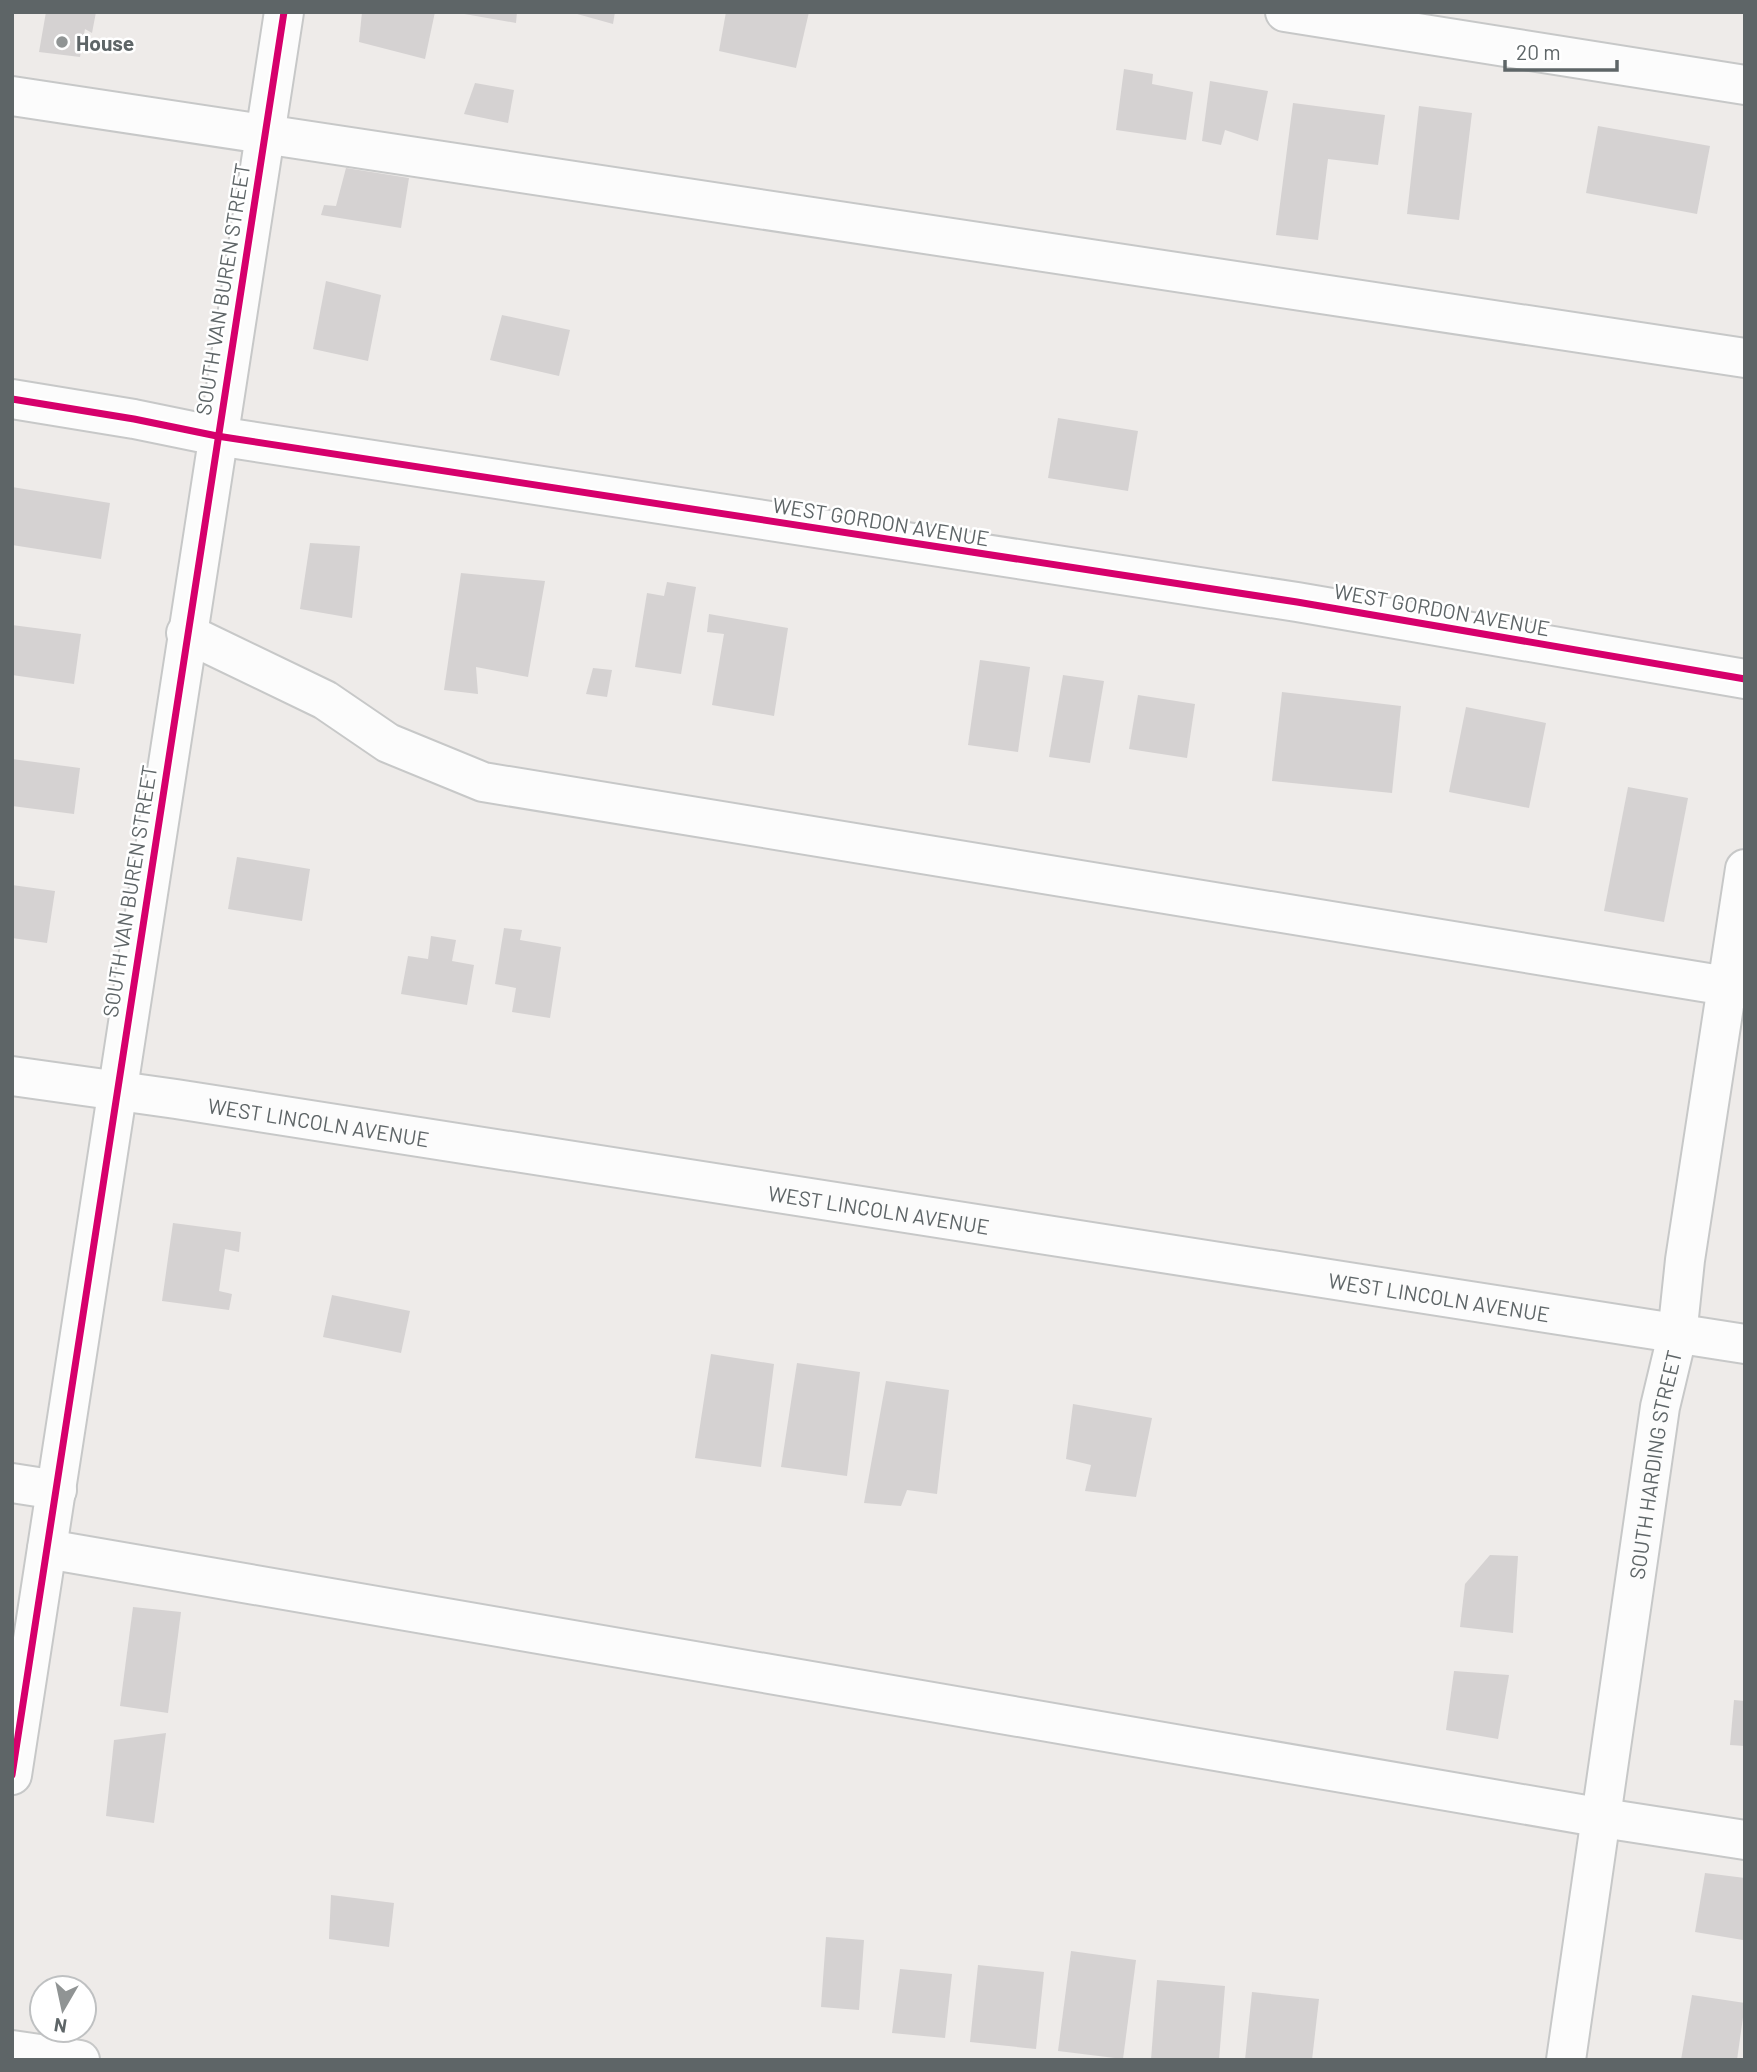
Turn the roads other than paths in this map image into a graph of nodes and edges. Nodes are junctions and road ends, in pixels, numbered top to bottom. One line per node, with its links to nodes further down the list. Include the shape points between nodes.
1 (284, 12): 5 (street, SOUTH VAN BUREN STREET)
2 (1285, 12): 3 (street)
3 (1745, 85)
4 (12, 96): 5 (street)
5 (265, 134): 6 (street); 8 (street, SOUTH VAN BUREN STREET)
6 (1745, 358)
7 (12, 399): 8 (street, WEST GORDON AVENUE)
8 (216, 436): 9 (street, SOUTH VAN BUREN STREET); 10 (street, WEST GORDON AVENUE, via 1297,602)
9 (186, 633): 12 (street, via 325,700 388,743 483,782); 14 (street, SOUTH VAN BUREN STREET)
10 (1745, 679)
11 (1745, 869): 12 (street, SOUTH HARDING STREET)
12 (1736, 987): 15 (street, SOUTH HARDING STREET, via 1685,1259)
13 (12, 1076): 14 (street, WEST LINCOLN AVENUE)
14 (118, 1093): 15 (street, WEST LINCOLN AVENUE, via 176,1098); 18 (street, SOUTH VAN BUREN STREET)
15 (1677, 1336): 16 (street, WEST LINCOLN AVENUE); 21 (street, SOUTH HARDING STREET, via 1660,1407)
16 (1745, 1345)
17 (12, 1483): 18 (street)
18 (57, 1490): 19 (street, SOUTH VAN BUREN STREET)
19 (47, 1549): 20 (street, SOUTH VAN BUREN STREET); 21 (street)
20 (12, 1775)
21 (1603, 1818): 22 (street); 25 (street, SOUTH HARDING STREET)
22 (1745, 1840)
23 (12, 2050): 24 (street)
24 (80, 2060)
25 (1566, 2060)

